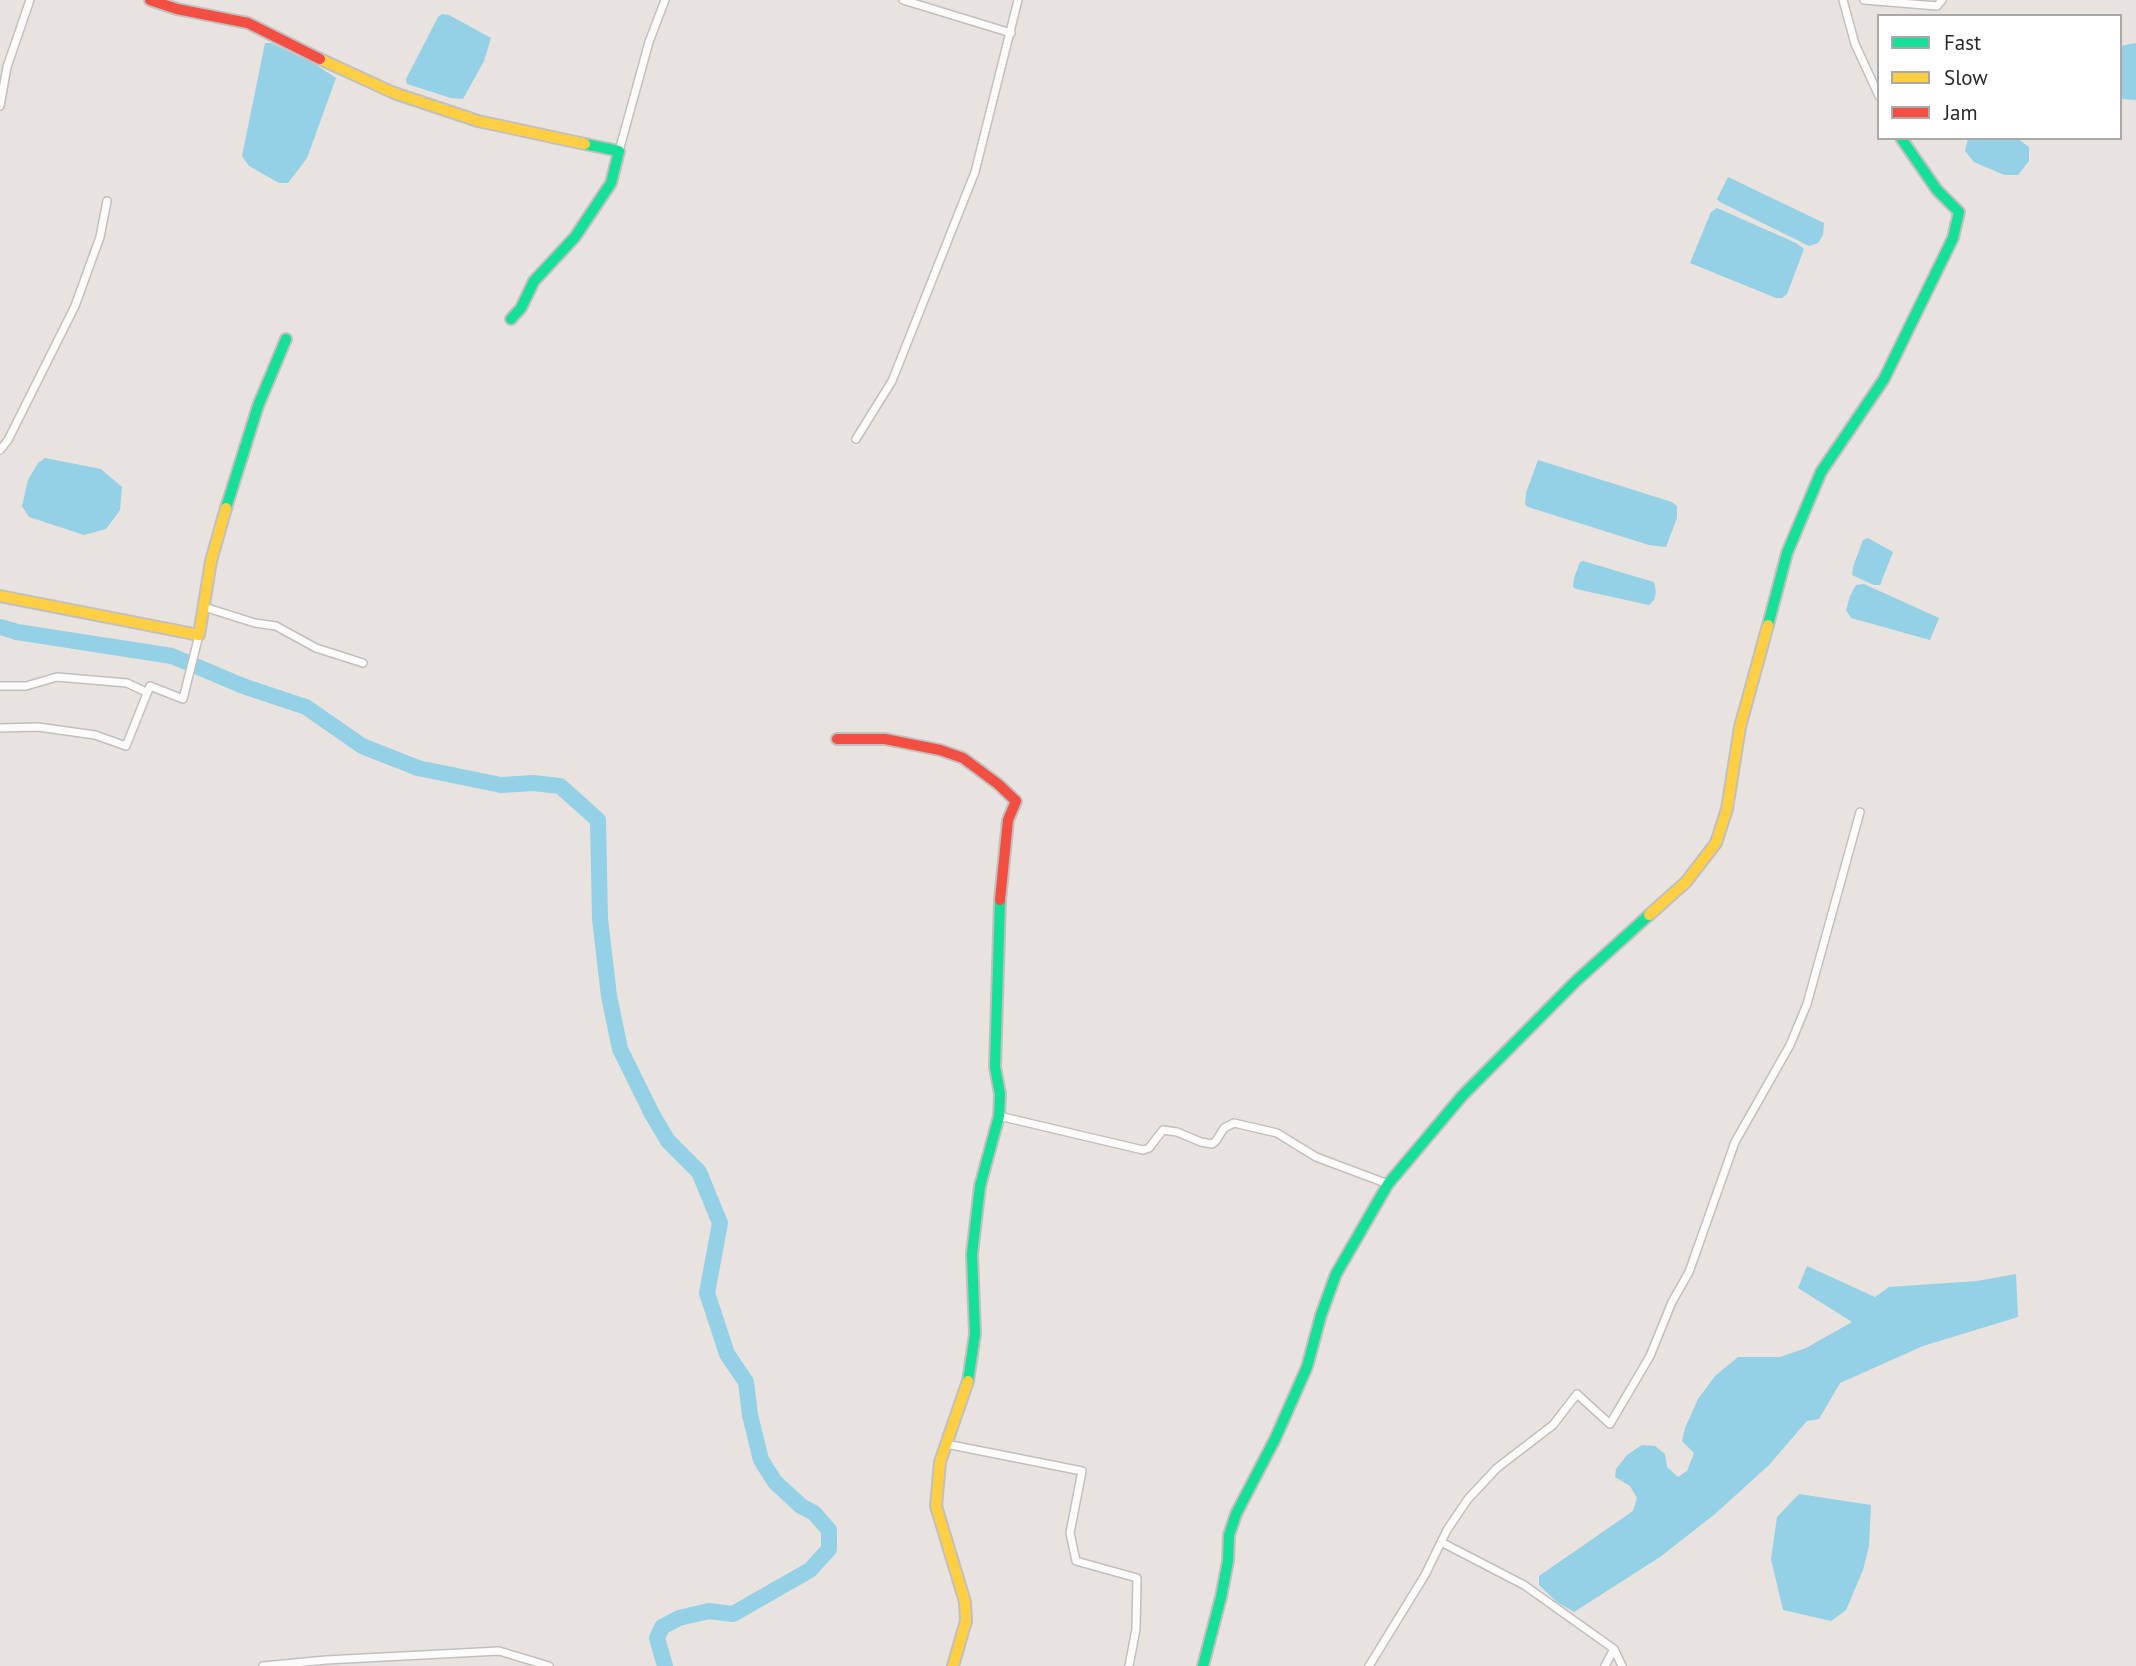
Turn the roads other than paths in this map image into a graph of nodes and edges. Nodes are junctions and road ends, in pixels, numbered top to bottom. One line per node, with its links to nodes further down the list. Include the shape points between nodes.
1 (30, 0): 11 (street, via 7,67)
2 (150, 0): 13 (street, via 248,23 394,93 478,121)
3 (665, 0): 13 (street)
4 (903, 0): 9 (street)
5 (1018, 0): 9 (street)
6 (1843, 0): 10 (street, via 1855,44)
7 (1864, 0): 8 (street, via 1937,6)
8 (1941, 0)
9 (1011, 33): 17 (street, via 975,172 892,381)
10 (1877, 92)
11 (0, 106)
12 (1902, 140): 29 (street, via 1937,190 1959,212 1953,238 1884,379 1821,472 1787,553 1740,727 1727,809 1716,843 1686,882 1576,981 1462,1096)
13 (619, 151): 15 (street, via 611,183 575,237 534,281)
14 (107, 201): 18 (street, via 100,237 75,306)
15 (511, 319)
16 (286, 339): 20 (street, via 236,470 211,561)
17 (856, 439)
18 (0, 450)
19 (0, 596): 21 (street)
20 (204, 607): 21 (street); 22 (street, via 276,626 316,648)
21 (199, 635): 24 (street, via 183,699 150,686)
22 (363, 663)
23 (0, 686): 24 (street, via 26,686 57,677 127,683)
24 (146, 692): 25 (street, via 126,746 95,735 38,727)
25 (0, 728)
26 (837, 739): 28 (street, via 885,739 940,750 963,758 1016,801 1008,820 999,909 995,1067)
27 (1860, 812): 31 (street, via 1807,1004 1790,1045 1735,1142 1689,1272 1650,1356 1610,1424 1577,1394 1553,1425 1497,1468 1468,1499)
28 (999, 1116): 29 (street, via 1143,1150 1163,1130 1212,1144 1234,1123 1277,1133 1316,1157); 30 (street, via 980,1186 972,1254 972,1364)
29 (1388, 1184): 37 (street, via 1336,1274 1307,1367 1236,1514)
30 (946, 1444): 35 (street, via 936,1506 965,1602 966,1621); 36 (street, via 1082,1471 1070,1533 1076,1561 1136,1578 1136,1629)
31 (1441, 1542): 32 (street, via 1524,1585); 38 (street)
32 (1615, 1649): 39 (street); 40 (street)
33 (263, 1666): 34 (street, via 499,1651)
34 (549, 1666)
35 (953, 1666)
36 (1129, 1666)
37 (1203, 1666)
38 (1369, 1666)
39 (1605, 1666)
40 (1622, 1666)

